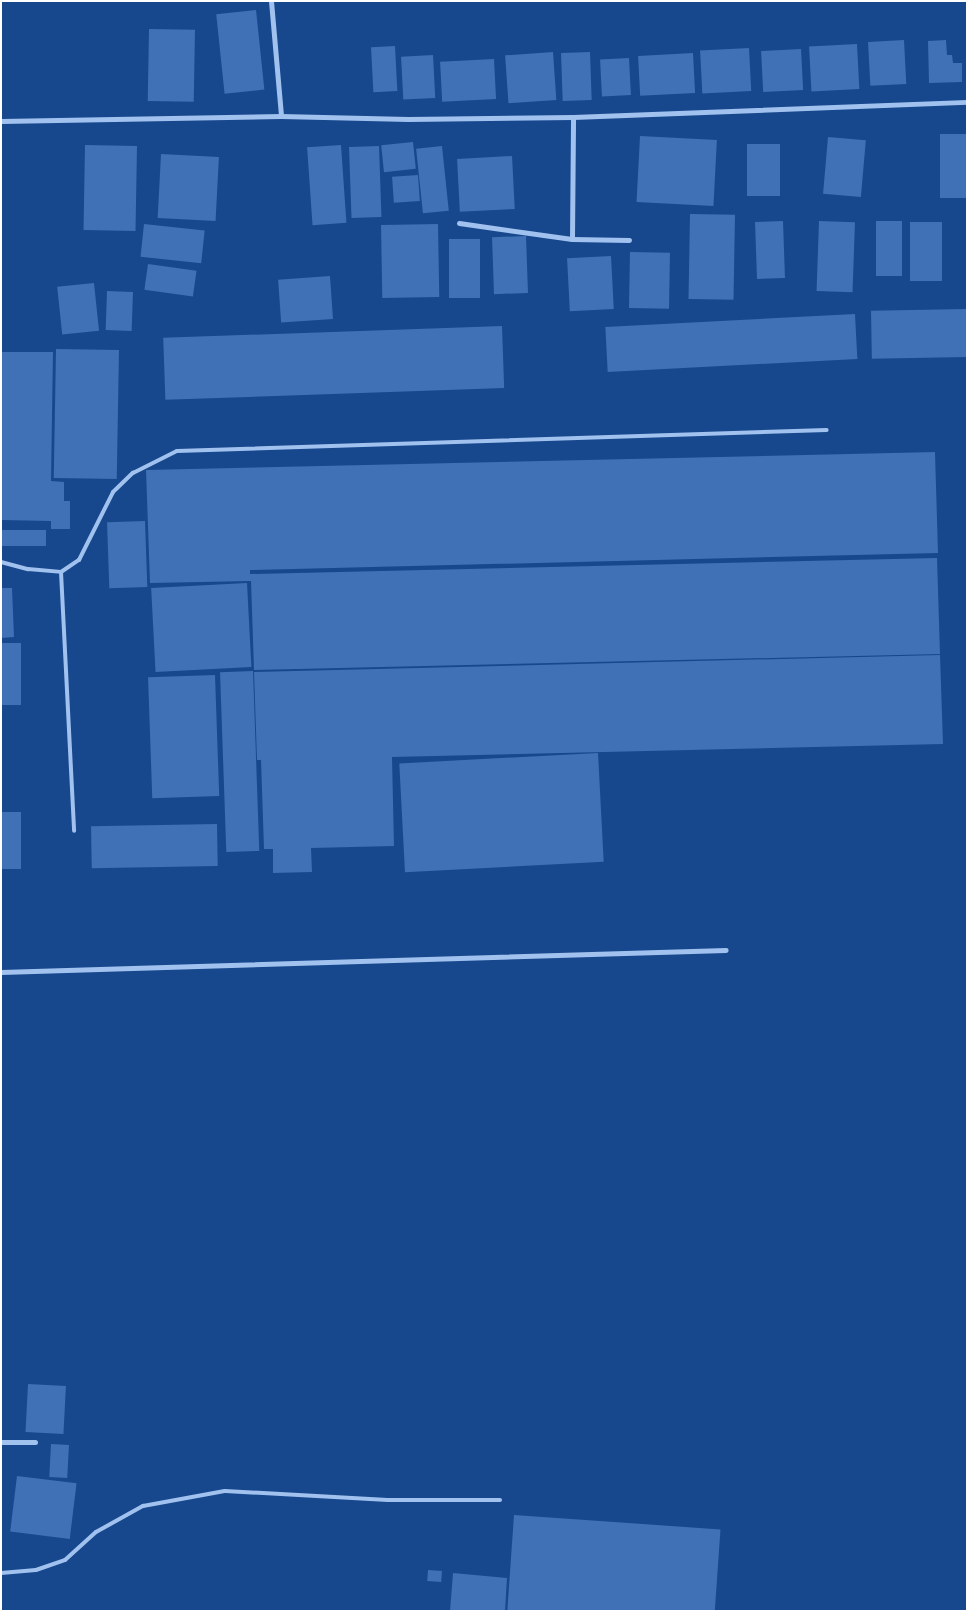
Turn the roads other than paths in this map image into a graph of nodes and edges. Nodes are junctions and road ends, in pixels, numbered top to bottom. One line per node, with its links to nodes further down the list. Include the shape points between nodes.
1 (271, 1): 3 (street)
2 (967, 102): 4 (street)
3 (281, 116): 4 (street, via 408,119); 5 (street)
4 (573, 117): 7 (street)
5 (1, 121)
6 (459, 223): 7 (street)
7 (572, 240): 8 (street)
8 (629, 240)
9 (828, 430): 11 (lane, via 177,451 133,473 113,492 79,560)
10 (1, 562): 11 (lane)
11 (61, 572): 12 (lane)
12 (74, 831)
13 (726, 950): 14 (street)
14 (1, 972)
15 (1, 1442): 16 (street)
16 (35, 1442)
17 (500, 1500): 18 (lane, via 388,1500 225,1491 143,1506 96,1532 65,1560 36,1570)
18 (1, 1573)

